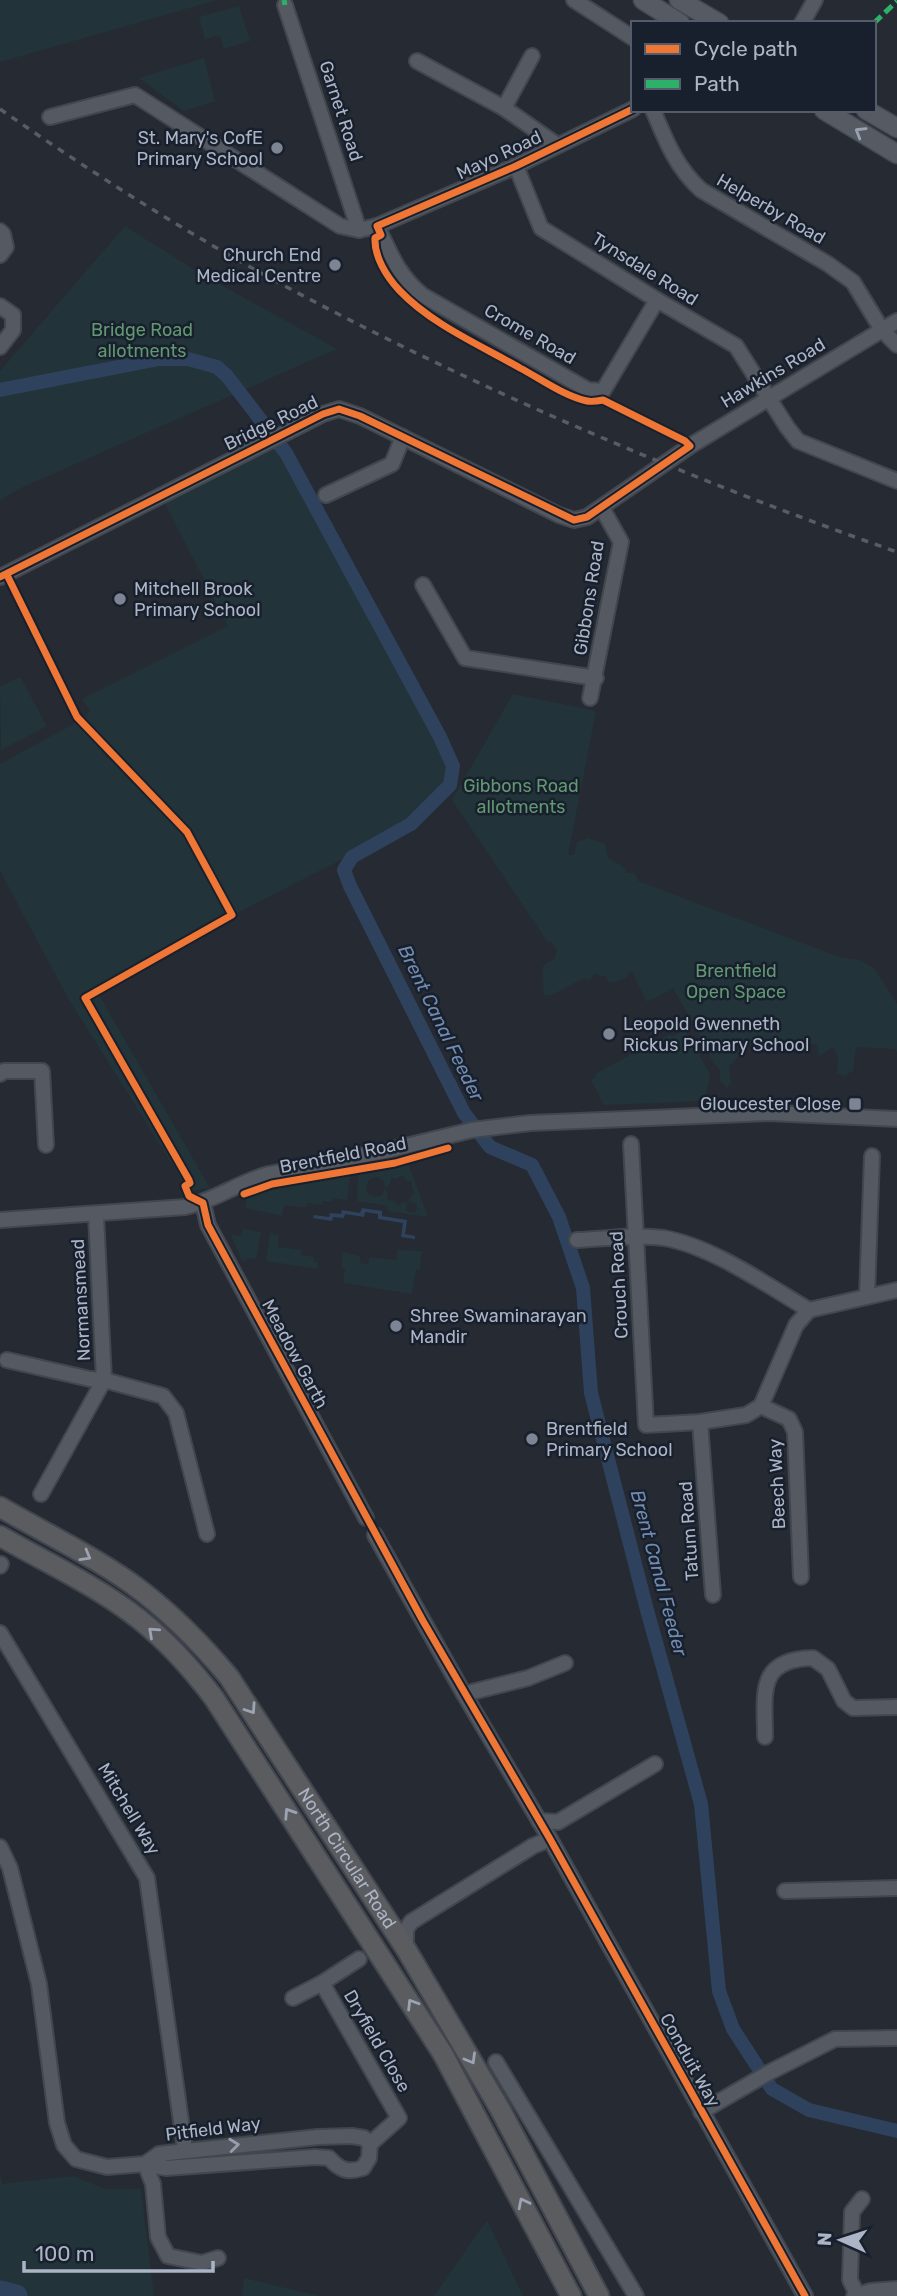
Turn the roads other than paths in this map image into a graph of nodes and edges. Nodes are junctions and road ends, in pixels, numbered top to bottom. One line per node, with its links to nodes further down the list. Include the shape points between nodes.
1 (574, 0): 9 (street)
2 (643, 0): 6 (main road)
3 (679, 0): 7 (main road)
4 (815, 0): 8 (street)
5 (285, 5): 23 (street, Garnet Road)
6 (677, 21)
7 (715, 21)
8 (803, 21)
9 (631, 37)
10 (533, 56): 12 (street)
11 (417, 61): 12 (street)
12 (504, 107): 19 (street)
13 (631, 110): 19 (street, Mayo Road)
14 (654, 112): 29 (street, Helperby Road, via 686,177 853,282)
15 (827, 112): 20 (main road, one-way to 15)
16 (869, 112): 18 (main road)
17 (50, 117): 23 (street, via 135,95 340,226)
18 (897, 128)
19 (558, 145): 21 (street, Mayo Road)
20 (897, 154)
21 (516, 166): 22 (street, Mayo Road); 26 (street, Tynsdale Road, via 541,228)
22 (377, 226): 23 (street, Mayo Road); 26 (street, Crome Road, via 394,265 422,295 589,390 603,391)
23 (359, 230)
24 (0, 231): 25 (street, via 6,247)
25 (0, 255)
26 (657, 300): 32 (street, Tynsdale Road, via 736,346)
27 (0, 306): 31 (street, via 13,314 13,330)
28 (897, 321): 29 (street, Hawkins Road)
29 (882, 330): 30 (street, Helperby Road); 32 (street, Hawkins Road)
30 (897, 345)
31 (0, 347)
32 (769, 397): 34 (street, Tynsdale Road, via 798,441); 36 (street, Hawkins Road)
33 (402, 437): 35 (street, via 392,464); 37 (street, Bridge Road); 38 (street, Bridge Road, via 339,409 323,414)
34 (897, 481)
35 (326, 495)
36 (602, 508): 37 (street, Hawkins Road, via 574,520); 40 (street, Gibbons Road, via 621,542)
37 (559, 514)
38 (0, 577)
39 (423, 585): 40 (street, via 465,658)
40 (596, 678): 41 (street, Gibbons Road)
41 (590, 698)
42 (0, 1073): 45 (street, via 42,1071)
43 (897, 1119): 47 (street, Brentfield Road, via 750,1113 553,1121 477,1129 262,1176)
44 (631, 1143): 50 (street, Crouch Road)
45 (46, 1145)
46 (873, 1156): 53 (street)
47 (203, 1203): 48 (street, Brentfield Road); 61 (street, Meadow Garth, via 208,1225)
48 (96, 1214): 49 (street, Brentfield Road); 56 (street, Normansmead)
49 (0, 1220)
50 (636, 1238): 51 (street); 54 (street, via 689,1243); 58 (street, Crouch Road, via 646,1425)
51 (577, 1240)
52 (897, 1290): 53 (street)
53 (867, 1296): 54 (street)
54 (809, 1310): 57 (street, via 796,1325)
55 (7, 1360): 56 (street)
56 (104, 1380): 59 (street, Normansmead); 62 (street, via 163,1396 176,1413)
57 (761, 1406): 58 (street, via 746,1415); 65 (street, Beech Way, via 789,1419 796,1432)
58 (700, 1422): 66 (street, Tatum Road)
59 (41, 1494)
60 (0, 1507): 78 (highway, North Circular Road, one-way to 78, via 142,1592 200,1642 254,1712)
61 (366, 1518)
62 (207, 1534)
63 (375, 1535): 69 (street)
64 (0, 1536): 91 (highway, North Circular Road, one-way to 64, via 443,2054 214,1698 140,1620 87,1584)
65 (801, 1577)
66 (713, 1595)
67 (0, 1633): 86 (street, Mitchell Way, via 147,1878)
68 (565, 1663): 69 (street)
69 (464, 1694): 73 (street)
70 (897, 1707): 71 (street, via 853,1708 844,1701 828,1669 813,1658 790,1661 769,1675 764,1689)
71 (765, 1737)
72 (656, 1764): 73 (street, via 558,1822)
73 (539, 1821): 74 (street)
74 (550, 1839): 78 (street, via 411,1922); 84 (street, Conduit Way)
75 (0, 1847): 87 (street, Pitfield Way, via 10,1868 39,1984 57,2123 64,2145 76,2159 107,2166)
76 (897, 1888): 77 (street)
77 (785, 1891)
78 (406, 1949): 89 (highway, North Circular Road, one-way to 89)
79 (359, 1959): 80 (street, Dryfield Close)
80 (322, 1983): 81 (street, Dryfield Close); 85 (street, Dryfield Close, via 399,2118)
81 (292, 1997)
82 (897, 2038): 84 (street, via 835,2039)
83 (496, 2062): 98 (street)
84 (701, 2112): 99 (street, Conduit Way)
85 (370, 2144): 86 (street, Pitfield Way, one-way to 85, via 352,2136); 87 (street, Pitfield Way, via 363,2168 353,2171 337,2167 329,2158 315,2157 166,2168)
86 (185, 2150): 87 (street, Pitfield Way, via 159,2154)
87 (145, 2164): 90 (street, via 153,2183 158,2237 168,2256 202,2263)
88 (862, 2199): 93 (street, via 852,2212 850,2280)
89 (576, 2251): 96 (highway, North Circular Road); 97 (highway)
90 (218, 2258)
91 (554, 2264): 94 (highway); 95 (highway, North Circular Road)
92 (897, 2289): 93 (street)
93 (855, 2295)
94 (562, 2296)
95 (571, 2296)
96 (598, 2296)
97 (614, 2296)
98 (636, 2296)
99 (805, 2296)

